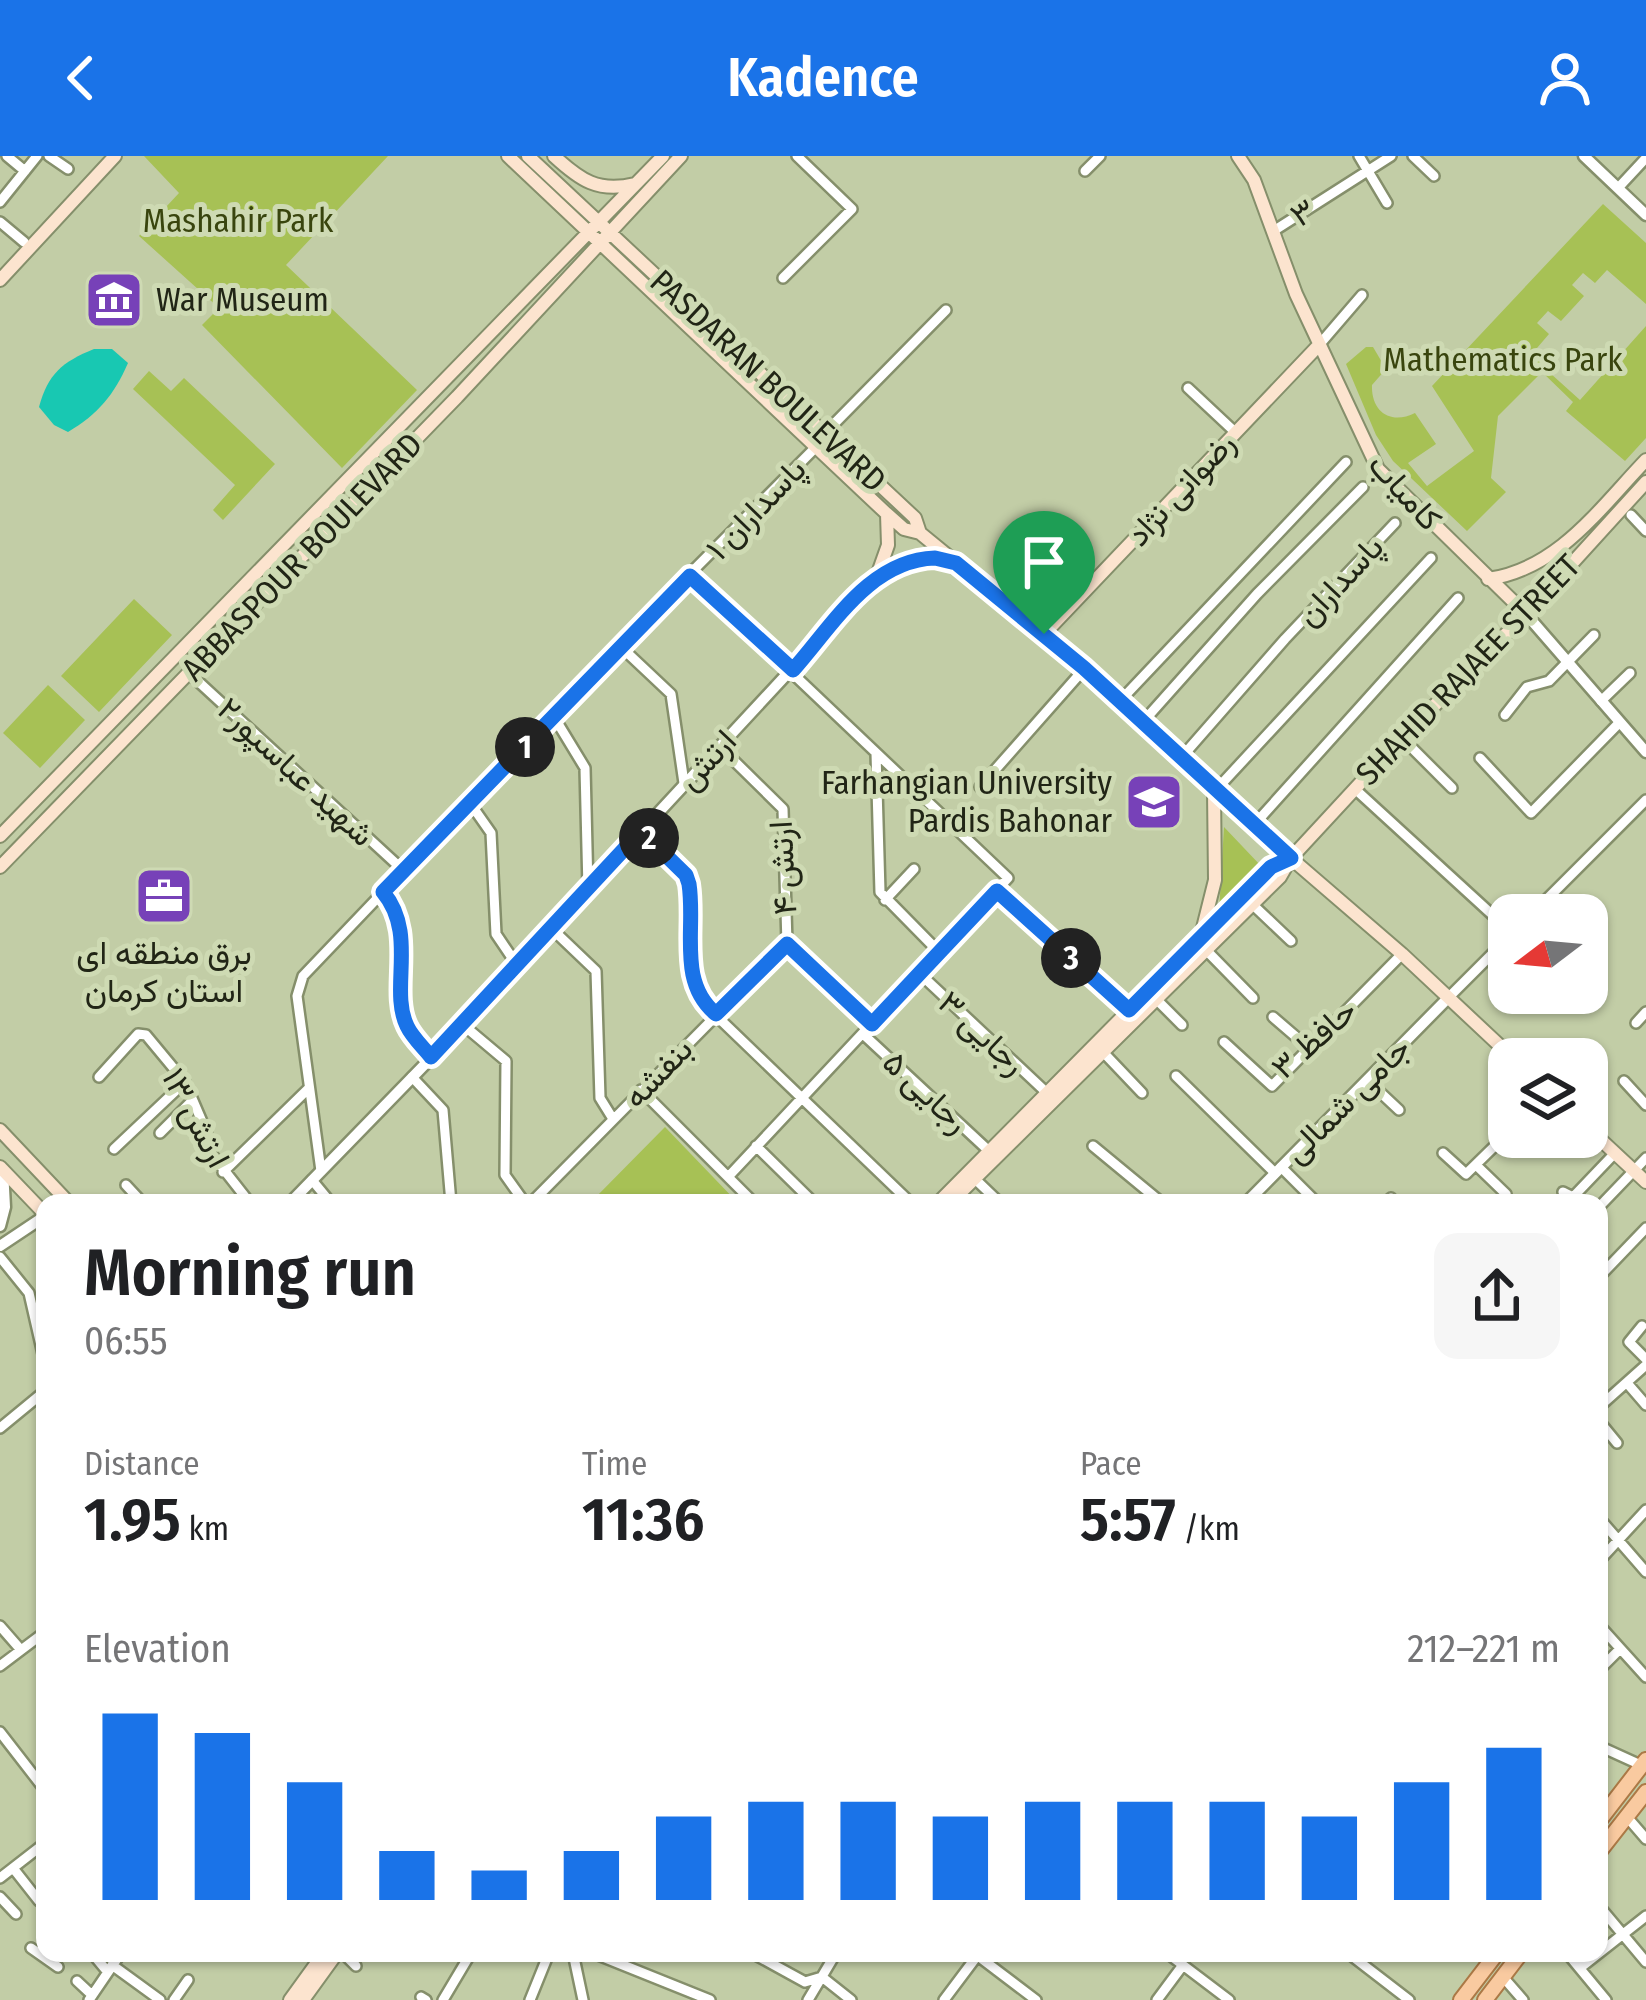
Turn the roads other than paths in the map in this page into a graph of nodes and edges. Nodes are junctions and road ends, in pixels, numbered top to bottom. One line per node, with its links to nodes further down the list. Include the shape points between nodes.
1 (7, 156): 19 (street)
2 (37, 156): 19 (street)
3 (49, 156): 18 (street)
4 (115, 156): 33 (main road)
5 (508, 156): 30 (main road)
6 (528, 156): 30 (main road)
7 (554, 156): 23 (main road, via 595,186)
8 (663, 156): 23 (main road)
9 (681, 156): 30 (main road)
10 (797, 156): 32 (street, via 852,209)
11 (1100, 156): 20 (street)
12 (1238, 156): 29 (main road, کامیاب)
13 (1359, 156): 21 (street)
14 (1391, 156): 21 (street, ۳)
15 (1412, 156): 22 (street)
16 (1584, 156): 24 (street)
17 (1646, 158): 24 (street)
18 (68, 169)
19 (25, 171): 25 (street)
20 (1085, 171)
21 (1368, 172): 26 (street); 29 (street, ۳)
22 (1434, 176)
23 (636, 184): 30 (main road)
24 (1619, 188): 27 (street)
25 (0, 202)
26 (1388, 203)
27 (1646, 214)
28 (0, 223): 31 (street)
29 (1275, 230): 36 (main road, کامیاب)
30 (598, 233): 37 (main road, ABBASPOUR BOULEVARD); 39 (main road, ABBASPOUR BOULEVARD); 41 (main road, PASDARAN BOULEVARD); 42 (main road, PASDARAN BOULEVARD)
31 (24, 242)
32 (783, 278)
33 (0, 280)
34 (1362, 295): 36 (street)
35 (946, 310): 41 (street)
36 (1319, 345): 40 (main road, رضوانی نژاد); 56 (main road, کامیاب, via 1378,469)
37 (442, 384): 39 (main road); 59 (main road, ABBASPOUR BOULEVARD)
38 (1189, 388): 40 (street)
39 (457, 397): 62 (main road, ABBASPOUR BOULEVARD)
40 (1235, 432): 60 (main road, رضوانی نژاد)
41 (825, 433): 51 (main road, PASDARAN BOULEVARD, via 915,518)
42 (816, 447): 47 (main road, PASDARAN BOULEVARD); 54 (street, پاسداران ۱)
43 (1646, 460): 56 (main road, SHAHID RAJAEE STREET, via 1555,555)
44 (1346, 461): 69 (street)
45 (1646, 482): 58 (main road, SHAHID RAJAEE STREET)
46 (1363, 487): 73 (street, پاسداران)
47 (886, 513): 51 (main road, PASDARAN BOULEVARD); 55 (main road, via 888,545)
48 (1631, 515): 50 (street)
49 (1395, 523): 82 (street, پاسداران)
50 (1646, 531)
51 (920, 533): 53 (main road, PASDARAN BOULEVARD)
52 (1432, 558): 87 (street, پاسداران)
53 (956, 563): 55 (main road, via 904,561); 60 (main road, PASDARAN BOULEVARD)
54 (690, 576): 63 (street, پاسداران ۱); 66 (street)
55 (875, 578): 66 (street, ارتش)
56 (1488, 579): 58 (main road, کامیاب)
57 (1459, 598): 90 (street)
58 (1526, 614): 64 (street); 76 (main road, SHAHID RAJAEE STREET)
59 (210, 625): 62 (main road); 92 (main road, ABBASPOUR BOULEVARD)
60 (1044, 634): 65 (main road, PASDARAN BOULEVARD)
61 (1594, 635): 64 (street)
62 (223, 638): 67 (main road, ABBASPOUR BOULEVARD)
63 (619, 645): 72 (street, پاسداران ۱); 83 (street, via 671,694)
64 (1568, 661): 70 (street); 71 (street, via 1549,681 1527,687)
65 (1084, 668): 69 (main road, PASDARAN BOULEVARD); 84 (street)
66 (793, 670): 78 (street, ارتش); 80 (street)
67 (189, 673): 94 (main road, ABBASPOUR BOULEVARD); 96 (street, شهید عباسپور۲)
68 (1630, 673): 70 (street)
69 (1120, 701): 73 (main road, PASDARAN BOULEVARD)
70 (1600, 701): 74 (street)
71 (1505, 715)
72 (554, 717): 89 (street, پاسداران ۱); 97 (street, via 585,768)
73 (1142, 722): 82 (main road, PASDARAN BOULEVARD)
74 (1619, 723): 77 (street); 81 (street, via 1531,813)
75 (1646, 732): 77 (street)
76 (1402, 738): 85 (street); 86 (main road, SHAHID RAJAEE STREET)
77 (1636, 742): 79 (street)
78 (718, 746): 83 (street, ارتش); 107 (street, ارتش ۴, via 783,809)
79 (1646, 752)
80 (876, 753): 98 (street, via 1007,878); 101 (street)
81 (1480, 758)
82 (1180, 759): 87 (main road, PASDARAN BOULEVARD)
83 (684, 783): 91 (street, ارتش)
84 (980, 787)
85 (1452, 788)
86 (1354, 789): 93 (main road, SHAHID RAJAEE STREET); 103 (street)
87 (1214, 791): 90 (main road, PASDARAN BOULEVARD); 106 (main road, via 1215,880)
88 (1646, 800): 100 (street)
89 (470, 803): 96 (street, پاسداران ۱); 111 (street, via 491,832 496,934)
90 (1253, 826): 93 (main road, PASDARAN BOULEVARD)
91 (641, 831): 97 (street, ارتش); 118 (street, via 686,875 692,981)
92 (0, 836)
93 (1291, 858): 102 (main road, SHAHID RAJAEE STREET); 106 (main road, SHAHID RAJAEE STREET, via 1271,867); 109 (main road, PASDARAN BOULEVARD)
94 (0, 867)
95 (914, 869): 101 (street)
96 (403, 870): 99 (street, پاسداران ۱)
97 (588, 889): 104 (street, ارتش)
98 (997, 891): 108 (street); 116 (street)
99 (383, 892): 128 (street, via 396,910 404,1016); 135 (street, پاسداران ۱, via 297,985)
100 (1552, 894)
101 (882, 896): 108 (street)
102 (1252, 904): 105 (street); 106 (main road, SHAHID RAJAEE STREET)
103 (1488, 913)
104 (551, 928): 111 (street, ارتش); 143 (street, via 596,971 600,1098)
105 (1291, 941)
106 (1204, 942): 113 (street); 115 (main road, SHAHID RAJAEE STREET); 116 (main road, SHAHID RAJAEE STREET)
107 (787, 944): 118 (street, بنفشه); 123 (street, رجایی ۵)
108 (938, 951): 112 (street)
109 (1402, 954): 114 (main road, PASDARAN BOULEVARD); 126 (street, حافظ ۳)
110 (1488, 955): 114 (street)
111 (517, 964): 121 (street, ارتش)
112 (918, 972): 123 (street); 137 (street, رجایی ۳)
113 (1253, 998)
114 (1448, 998): 124 (main road, PASDARAN BOULEVARD); 132 (street, جامی شمالی)
115 (1156, 999): 122 (street); 127 (main road, SHAHID RAJAEE STREET)
116 (1129, 1010): 137 (main road, SHAHID RAJAEE STREET)
117 (1646, 1012): 120 (street)
118 (716, 1014): 136 (street, بنفشه); 139 (street)
119 (1273, 1017): 126 (street)
120 (1636, 1023)
121 (462, 1024): 128 (street, ارتش); 173 (street, via 506,1060 505,1174)
122 (1182, 1025)
123 (867, 1029): 139 (street); 151 (street, رجایی ۵)
124 (1491, 1038)
125 (1224, 1042): 126 (street, حافظ ۳, via 1272,1086)
126 (1309, 1048)
127 (1103, 1052): 138 (street); 144 (main road, SHAHID RAJAEE STREET)
128 (431, 1057): 131 (street, ارتش)
129 (1176, 1076): 158 (street)
130 (99, 1077): 134 (street, ارتش ۱۳, via 142,1033)
131 (412, 1077): 161 (street, ارتش); 172 (street, via 443,1110)
132 (1367, 1080): 142 (street); 158 (street, جامی شمالی)
133 (1624, 1081): 141 (street)
134 (185, 1082): 140 (street, ارتش ۱۳); 150 (street)
135 (308, 1089): 160 (street); 161 (street)
136 (640, 1090): 143 (street, بنفشه); 162 (street)
137 (1047, 1093): 144 (main road, SHAHID RAJAEE STREET)
138 (1142, 1093)
139 (802, 1098): 147 (street); 177 (street)
140 (192, 1101): 146 (street); 160 (street, ارتش ۱۳)
141 (1646, 1105)
142 (1399, 1111)
143 (613, 1119): 174 (street, بنفشه)
144 (1023, 1123): 151 (main road, SHAHID RAJAEE STREET); 163 (main road, SHAHID RAJAEE STREET)
145 (0, 1130): 167 (main road)
146 (160, 1133)
147 (756, 1146): 162 (street); 176 (street)
148 (1093, 1146): 181 (street)
149 (1608, 1146): 154 (main road)
150 (114, 1149)
151 (988, 1151): 178 (main road, SHAHID RAJAEE STREET)
152 (1442, 1153): 156 (street, via 1466,1174)
153 (1488, 1153): 156 (street)
154 (1615, 1153): 159 (main road); 186 (street)
155 (1646, 1158): 159 (street)
156 (1476, 1165): 184 (street)
157 (1, 1168): 188 (main road); 190 (street)
158 (1278, 1170): 182 (street, جامی شمالی); 183 (street)
159 (1633, 1170): 164 (main road); 187 (street)
160 (224, 1172): 169 (street, ارتش ۱۳)
161 (316, 1176): 170 (street, ارتش); 171 (street)
162 (728, 1177): 175 (street)
163 (974, 1178): 179 (main road, SHAHID RAJAEE STREET); 180 (street)
164 (1646, 1182)
165 (126, 1185): 168 (street)
166 (1563, 1192): 185 (street)
167 (60, 1194)
168 (134, 1194)
169 (242, 1194)
170 (299, 1194)
171 (327, 1194)
172 (450, 1194)
173 (521, 1194)
174 (537, 1194)
175 (745, 1194)
176 (805, 1194)
177 (902, 1194)
178 (947, 1194)
179 (959, 1194)
180 (991, 1194)
181 (1151, 1194)
182 (1255, 1194)
183 (1306, 1194)
184 (1506, 1194)
185 (1567, 1194)
186 (1576, 1194)
187 (1608, 1197)
188 (36, 1205)
189 (36, 1221): 192 (street)
190 (0, 1226)
191 (1646, 1228): 194 (street)
192 (0, 1246)
193 (0, 1257): 195 (street, via 29,1293)
194 (1608, 1268)
195 (36, 1324)
196 (1642, 1326): 197 (street, via 1629,1342)
197 (1646, 1362): 198 (street)
198 (1627, 1383): 200 (street); 201 (street)
199 (36, 1398): 202 (street)
200 (1608, 1399)
201 (1646, 1405)
202 (0, 1428)
203 (1608, 1432): 204 (street)
204 (1617, 1443)
205 (1646, 1510): 207 (street)
206 (1608, 1527): 207 (street)
207 (1618, 1538): 208 (street); 209 (street)
208 (1608, 1550)
209 (1646, 1573)
210 (0, 1626): 214 (street)
211 (1608, 1634): 213 (street)
212 (36, 1639): 214 (street)
213 (1621, 1649): 215 (street); 217 (street)
214 (21, 1650): 216 (street)
215 (1608, 1661)
216 (0, 1666)
217 (1646, 1677)
218 (0, 1732): 221 (street)
219 (1608, 1750): 220 (street)
220 (1645, 1765): 223 (main road)
221 (36, 1778)
222 (1646, 1792): 224 (main road)
223 (1608, 1810)
224 (1627, 1817): 225 (street); 226 (main road)
225 (1646, 1839)
226 (1608, 1841)
227 (34, 1852): 228 (street); 229 (street)
228 (36, 1855)
229 (13, 1868): 230 (street); 231 (street)
230 (0, 1878)
231 (36, 1897)
232 (0, 1898): 233 (street)
233 (16, 1914)
234 (1608, 1916): 236 (street)
235 (1646, 1916): 236 (street)
236 (1624, 1934): 237 (street); 260 (street)
237 (1608, 1946)
238 (31, 1948): 239 (street)
239 (36, 1950)
240 (53, 1962): 263 (street)
241 (102, 1962): 264 (street)
242 (114, 1962): 264 (street)
243 (314, 1962): 276 (main road)
244 (334, 1962): 271 (main road)
245 (351, 1962): 262 (street)
246 (466, 1962): 272 (street)
247 (545, 1962): 277 (street)
248 (575, 1962): 278 (street)
249 (615, 1962): 279 (street)
250 (768, 1962): 266 (street, via 805,1982)
251 (831, 1962): 266 (street)
252 (970, 1962): 282 (street)
253 (985, 1962): 273 (street)
254 (1179, 1962): 261 (street)
255 (1360, 1962): 285 (street)
256 (1490, 1962): 286 (main road)
257 (1514, 1962): 267 (main road)
258 (1575, 1962): 265 (street)
259 (1588, 1962): 265 (street)
260 (1646, 1963)
261 (1183, 1965): 283 (street); 284 (street)
262 (356, 1966)
263 (58, 1967)
264 (109, 1968): 270 (street); 274 (street)
265 (1580, 1968): 289 (street)
266 (822, 1977): 280 (street); 281 (street)
267 (1503, 1977): 287 (main road); 288 (street)
268 (188, 1980): 275 (street)
269 (77, 1981): 270 (street)
270 (90, 1997)
271 (309, 1998)
272 (446, 1999)
273 (1033, 1999)
274 (160, 2000)
275 (174, 2000)
276 (290, 2000)
277 (530, 2000)
278 (583, 2000)
279 (710, 2000)
280 (808, 2000)
281 (850, 2000)
282 (944, 2000)
283 (1157, 2000)
284 (1229, 2000)
285 (1409, 2000)
286 (1460, 2000)
287 (1485, 2000)
288 (1523, 2000)
289 (1606, 2000)

